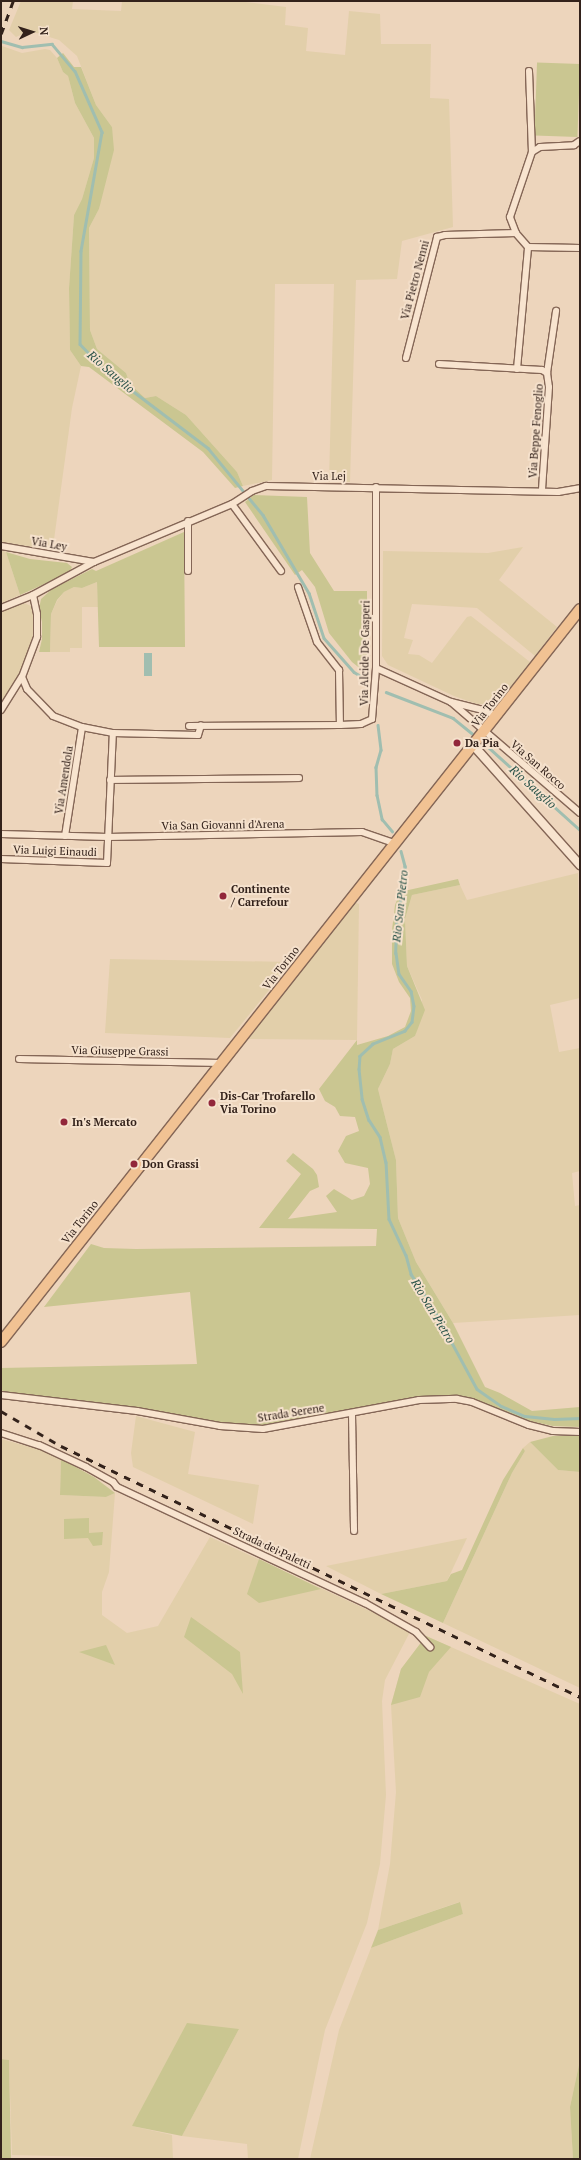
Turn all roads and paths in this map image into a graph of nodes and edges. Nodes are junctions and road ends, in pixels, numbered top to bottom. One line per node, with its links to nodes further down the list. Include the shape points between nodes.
1 (529, 71): 3 (street)
2 (580, 140): 3 (street, via 574,145 540,147)
3 (532, 152): 4 (street, via 510,217)
4 (516, 233): 5 (street); 8 (street, Via Pietro Nenni, via 445,235 437,238)
5 (528, 247): 6 (street); 10 (street)
6 (580, 248)
7 (556, 310): 11 (street, Via Beppe Fenoglio)
8 (406, 358)
9 (439, 364): 10 (street, Via Beppe Fenoglio)
10 (517, 369): 11 (street, Via Beppe Fenoglio, via 542,370)
11 (547, 373): 14 (street, Via Beppe Fenoglio, via 550,387)
12 (376, 487): 14 (street, Via Lej); 15 (street, Via Lej, via 266,486 252,491); 25 (street, Via Alcide De Gasperi)
13 (580, 488): 14 (street, Via Lej, via 558,492)
14 (542, 490)
15 (232, 504): 16 (street, Via Lej); 20 (street)
16 (188, 521): 18 (street, Via Lej); 19 (street)
17 (1, 546): 18 (street, Via Ley)
18 (94, 562): 22 (street, Via Lej)
19 (188, 571)
20 (281, 571)
21 (298, 587): 30 (street, via 317,642 339,670)
22 (32, 595): 23 (street, Via Lej); 26 (street, via 37,614 37,637)
23 (1, 608)
24 (580, 609): 29 (main road, Via Torino)
25 (376, 668): 27 (street); 30 (street, Via Alcide De Gasperi, via 372,719 361,724)
26 (22, 677): 28 (street); 33 (street, via 27,689 53,716)
27 (451, 702): 29 (street, via 484,710); 34 (street, Via San Rocco)
28 (1, 710)
29 (496, 716): 34 (main road, Via Torino)
30 (340, 725): 32 (street, Via Alcide De Gasperi)
31 (189, 726): 32 (street, Via Alcide De Gasperi)
32 (201, 726): 35 (street, via 198,735)
33 (82, 727): 35 (street); 41 (street, Via Amendola)
34 (484, 731): 36 (main road, Via Torino); 39 (street, Via San Rocco)
35 (113, 733): 38 (street)
36 (473, 745): 43 (main road, Via Torino); 45 (street)
37 (299, 778): 38 (street)
38 (110, 780): 42 (street)
39 (580, 813)
40 (1, 834): 41 (street, Via San Giovanni d'Arena)
41 (65, 836): 42 (street, Via San Giovanni d'Arena)
42 (108, 837): 43 (street, Via San Giovanni d'Arena, via 362,832); 44 (street, Via Luigi Einaudi, via 107,863)
43 (394, 843): 47 (main road, Via Torino)
44 (1, 859)
45 (580, 865)
46 (19, 1059): 47 (street, Via Giuseppe Grassi)
47 (221, 1063): 48 (main road, Via Torino)
48 (1, 1342)
49 (1, 1395): 50 (street, Strada Serene, via 137,1411 247,1429 277,1427)
50 (352, 1414): 51 (street, Strada Serene, via 419,1400 457,1399 472,1402 529,1425 553,1431); 53 (street)
51 (580, 1432)
52 (1, 1433): 54 (street, Strada dei Paletti, via 33,1443 80,1464 112,1482 117,1488 365,1603 416,1632)
53 (354, 1532)
54 (430, 1647)

